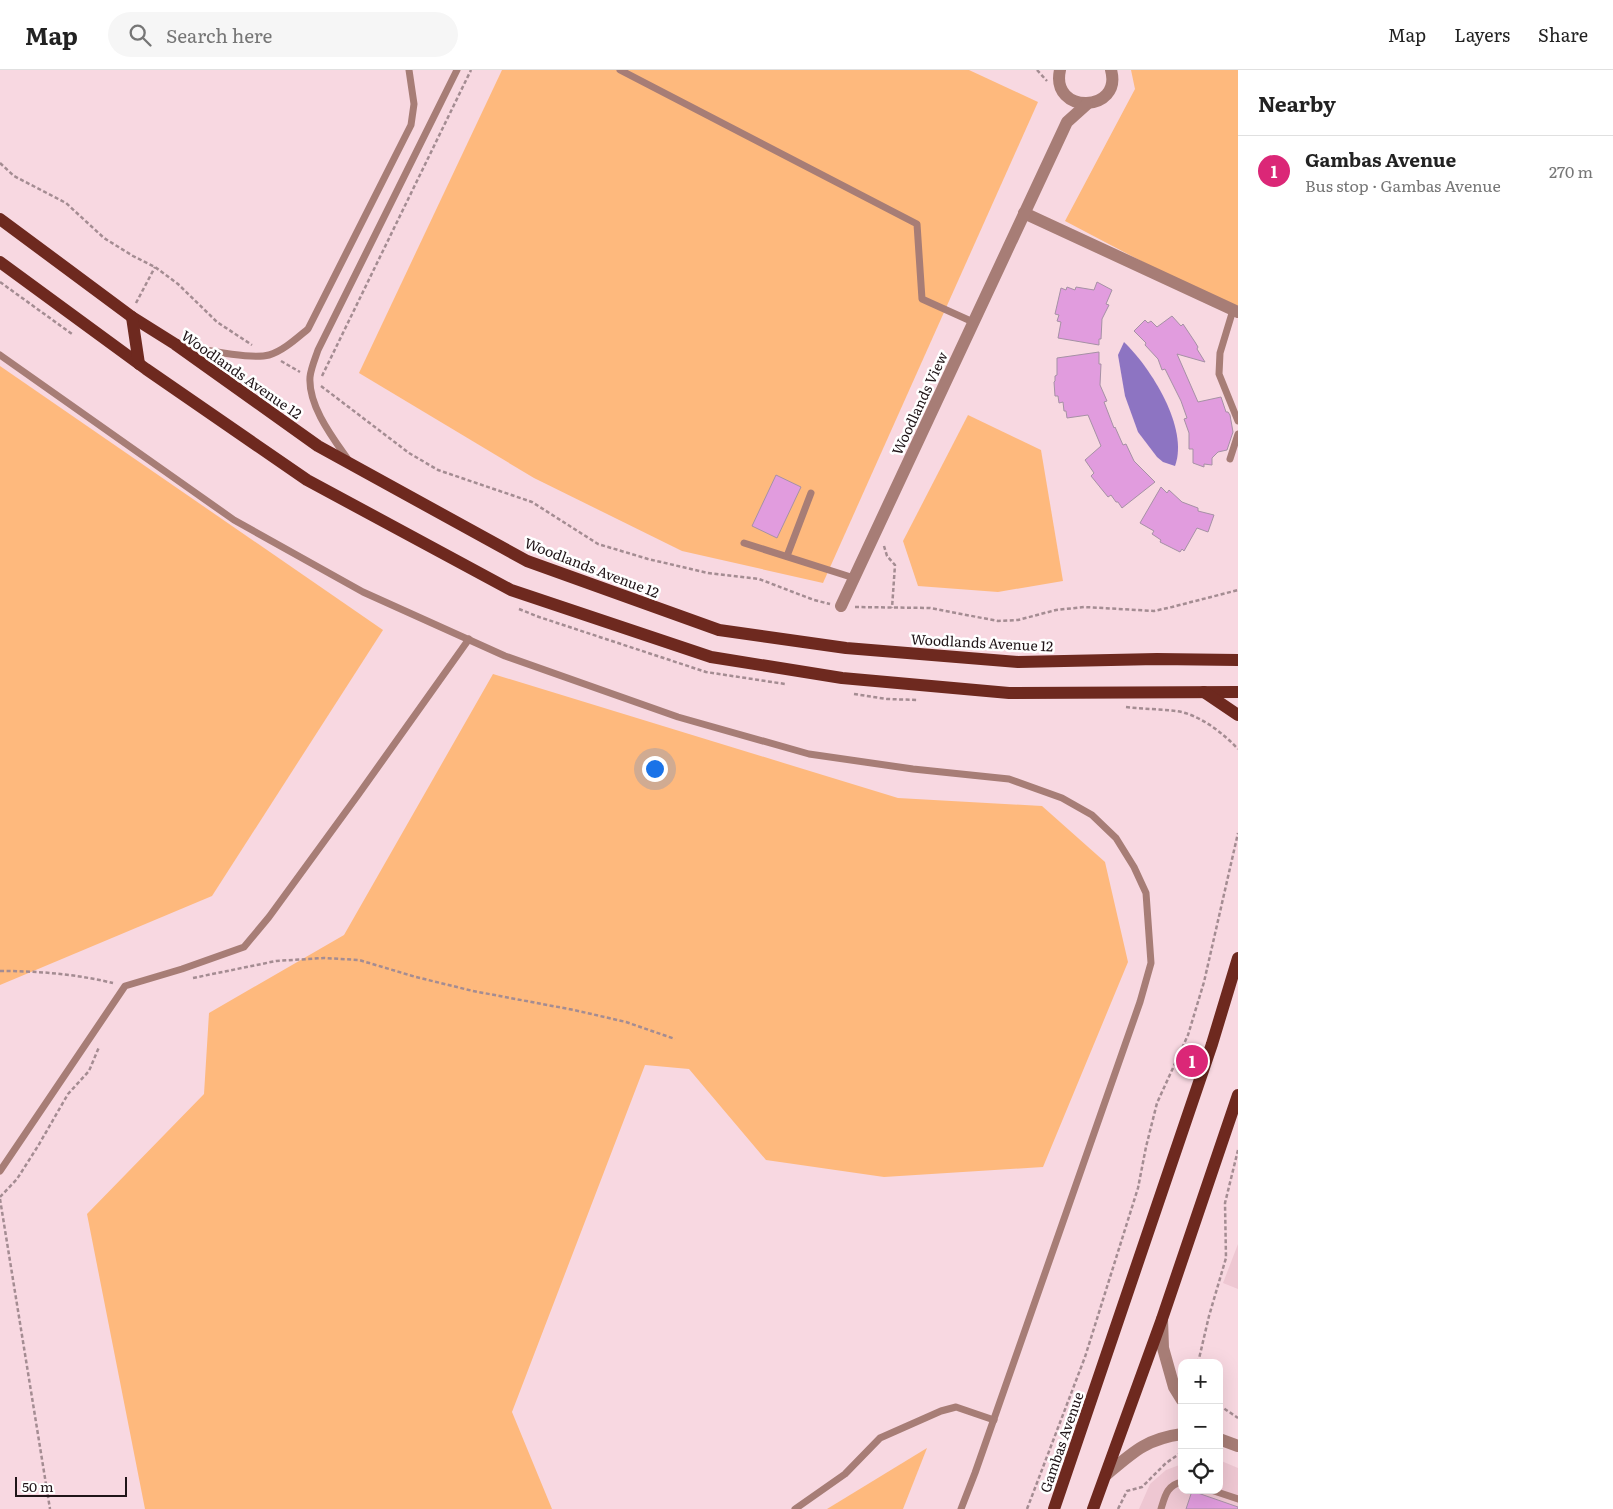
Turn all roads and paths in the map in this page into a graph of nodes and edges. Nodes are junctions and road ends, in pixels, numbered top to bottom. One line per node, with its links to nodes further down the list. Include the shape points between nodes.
1 (409, 70): 20 (lane, via 414,104 411,125 308,329)
2 (457, 70): 22 (lane, via 318,350)
3 (471, 70): 32 (path, via 318,384 409,453 438,470 532,502 598,544 708,573 759,579 814,600)
4 (620, 70): 17 (lane, via 917,224 922,299)
5 (1050, 70): 8 (street)
6 (1060, 70): 8 (street, Woodlands View)
7 (1111, 70): 9 (street, Woodlands View, via 1112,80 1106,96)
8 (1064, 92): 9 (street, via 1075,102); 10 (street, Woodlands View)
9 (1087, 104): 10 (street, Woodlands View)
10 (1068, 122): 12 (street, Woodlands View)
11 (0, 163): 20 (path, via 14,176 66,202 104,238 178,284 216,322)
12 (1024, 213): 15 (street); 17 (street, Woodlands View)
13 (0, 219): 16 (main road, Woodlands Avenue 12)
14 (0, 262): 21 (main road)
15 (1236, 311): 23 (lane, via 1220,353 1219,374)
16 (132, 317): 18 (main road, Woodlands Avenue 12); 21 (main road)
17 (973, 322): 30 (street, Woodlands View)
18 (175, 344): 20 (lane, via 246,355); 26 (main road, Woodlands Avenue 12, via 318,446)
19 (0, 355): 33 (lane, via 234,520 363,592)
20 (270, 355): 22 (path)
21 (139, 364): 35 (main road, via 307,480 511,590 711,658 842,678 1009,693)
22 (310, 377): 26 (lane, via 318,413)
23 (1238, 420)
24 (1238, 434): 25 (lane)
25 (1230, 459)
26 (352, 465): 34 (main road, Woodlands Avenue 12, via 527,561 720,630 846,648 1018,662)
27 (811, 493): 29 (lane)
28 (744, 543): 29 (lane)
29 (788, 556): 30 (lane)
30 (854, 578): 32 (street, Woodlands View)
31 (1238, 590): 32 (path, via 1154,611 1084,607 1018,620 998,620 930,608)
32 (841, 606)
33 (469, 639): 44 (lane, via 244,947 125,986); 51 (lane, via 505,656 678,717 809,754 1009,779 1062,798 1092,815 1116,838 1146,893 1151,963)
34 (1238, 660)
35 (1204, 692): 36 (main road); 37 (main road)
36 (1238, 692)
37 (1238, 715)
38 (1238, 833): 63 (path, via 1191,1026 1157,1103 1138,1188 1084,1357)
39 (1238, 958): 64 (main road, Gambas Avenue, via 1206,1062)
40 (193, 978): 41 (path, via 276,961 359,960 473,991 626,1022)
41 (675, 1039)
42 (1238, 1095): 46 (main road)
43 (1238, 1150): 47 (path, via 1224,1204 1226,1258)
44 (0, 1171)
45 (0, 1199): 60 (path)
46 (1162, 1319): 48 (street, via 1162,1348); 56 (main road)
47 (1199, 1359)
48 (1178, 1394)
49 (1223, 1408): 50 (path)
50 (1238, 1418)
51 (994, 1420): 61 (lane, via 956,1407 880,1438 845,1474); 62 (lane)
52 (1178, 1435): 56 (street, via 1157,1439 1132,1453)
53 (1223, 1440): 54 (street)
54 (1238, 1446)
55 (1178, 1455): 66 (path, via 1142,1487 1127,1491)
56 (1106, 1475): 65 (main road)
57 (1178, 1482): 67 (lane, via 1167,1490)
58 (1223, 1494): 59 (lane)
59 (1238, 1499)
60 (50, 1509)
61 (795, 1509)
62 (961, 1509)
63 (1027, 1509)
64 (1054, 1509)
65 (1093, 1509)
66 (1118, 1509)
67 (1161, 1509)

